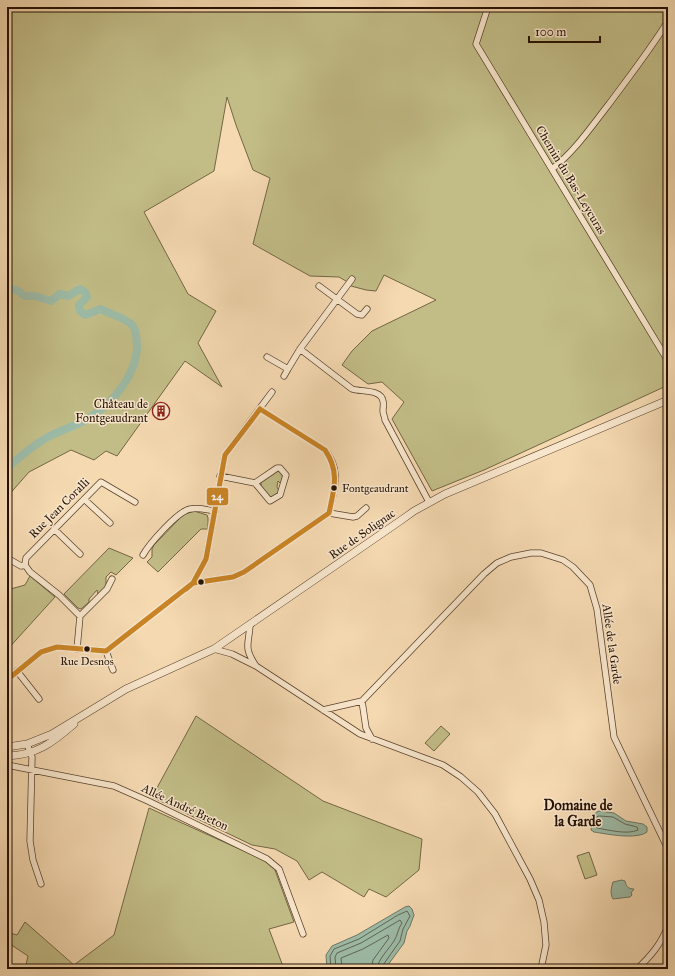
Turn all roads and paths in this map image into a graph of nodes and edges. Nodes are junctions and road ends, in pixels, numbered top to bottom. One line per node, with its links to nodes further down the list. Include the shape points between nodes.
1 (488, 7): 3 (street, Chemin du Bas-Leycuras, via 476,44)
2 (668, 21): 3 (street, via 585,136)
3 (552, 169): 10 (street, Chemin du Bas-Leycuras)
4 (352, 279): 6 (street)
5 (319, 286): 6 (street)
6 (337, 300): 7 (street, via 357,314 362,315); 8 (street)
7 (367, 309)
8 (300, 350): 11 (street); 20 (street, via 352,389 376,392 382,398 385,420)
9 (267, 356): 11 (street)
10 (668, 360)
11 (288, 369): 12 (street)
12 (284, 376)
13 (272, 392): 15 (street)
14 (668, 400): 20 (street, Rue de Solignac)
15 (260, 409): 16 (street, via 225,456); 23 (street, via 328,454 335,467 336,476)
16 (220, 476): 17 (street); 22 (street)
17 (255, 483): 17 (street, via 277,468 286,475 280,495 271,501)
18 (84, 499): 19 (street, Rue Jean Coralli, via 101,482); 24 (street); 25 (street, Rue Jean Coralli)
19 (135, 502)
20 (429, 502): 33 (street, Rue de Solignac)
21 (366, 508): 23 (street, via 354,517)
22 (215, 511): 27 (street, via 190,508 182,512 148,546); 31 (street, via 206,559)
23 (329, 513): 31 (street, via 244,572 233,577)
24 (110, 523)
25 (54, 529): 26 (street); 29 (street, Rue Jean Coralli, via 26,558)
26 (80, 554)
27 (144, 555)
28 (7, 558): 29 (street, via 21,566)
29 (25, 565): 32 (street)
30 (112, 579): 32 (street, via 107,588)
31 (193, 583): 36 (street)
32 (80, 616): 34 (street)
33 (250, 625): 35 (street, Rue de Solignac); 37 (street, via 247,644 250,658)
34 (77, 649): 36 (street); 39 (street, via 57,647 41,652)
35 (214, 649): 37 (street, via 232,654); 44 (street, Rue de Solignac, via 126,689)
36 (106, 651): 38 (street)
37 (256, 666): 43 (street)
38 (113, 670)
39 (17, 671): 40 (street); 41 (street)
40 (7, 680)
41 (39, 699)
42 (362, 701): 43 (street); 45 (street, via 366,728); 52 (street, Allée de la Garde, via 497,563 531,553 541,553 563,560 590,585 597,609 614,737)
43 (323, 710): 45 (street)
44 (84, 715): 46 (street, Rue de Solignac, via 52,734); 48 (street, Rue de Solignac, via 47,746)
45 (372, 739): 56 (street, via 443,765 478,792 495,814 539,900 546,945)
46 (27, 744): 47 (street, Rue de Solignac); 48 (street)
47 (7, 747)
48 (31, 753): 49 (street, Rue de Solignac); 51 (street)
49 (7, 756)
50 (7, 765): 51 (street, Allée André Breton)
51 (31, 770): 53 (street, via 30,841); 55 (street, Allée André Breton, via 114,786 267,859 279,869)
52 (668, 849)
53 (41, 884)
54 (668, 926): 57 (street, via 663,939)
55 (303, 934)
56 (542, 969)
57 (637, 969)

